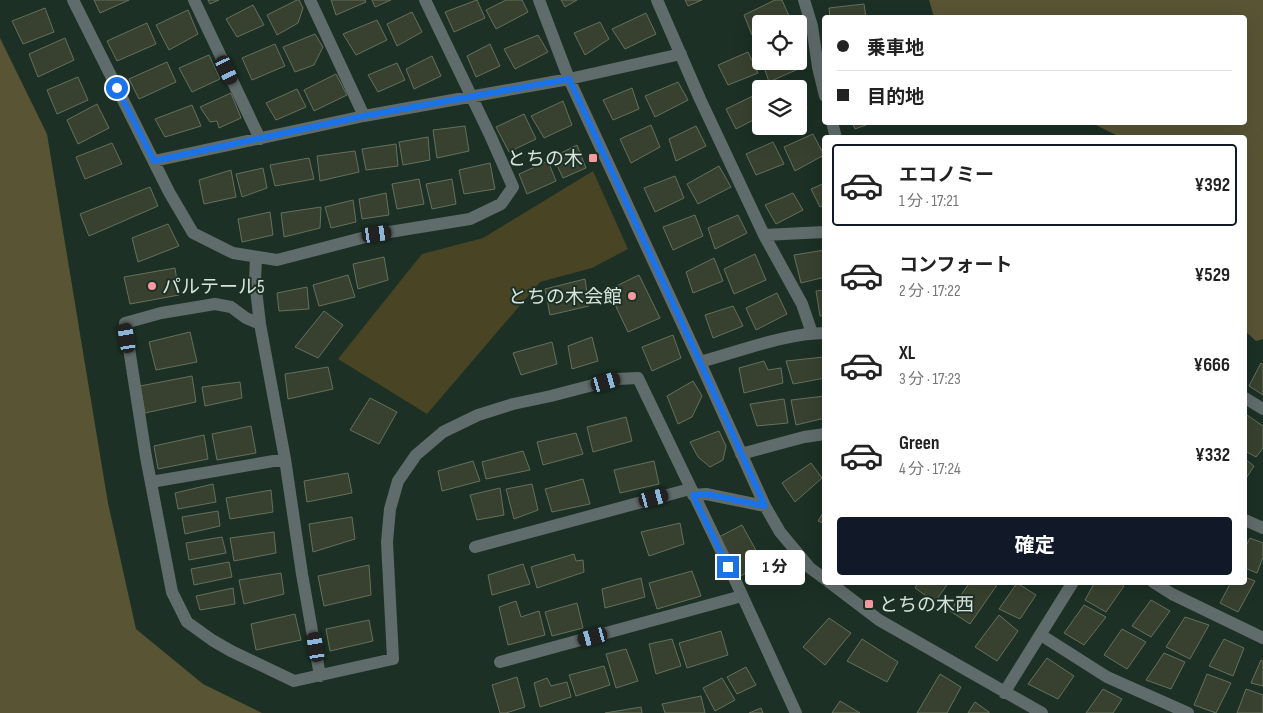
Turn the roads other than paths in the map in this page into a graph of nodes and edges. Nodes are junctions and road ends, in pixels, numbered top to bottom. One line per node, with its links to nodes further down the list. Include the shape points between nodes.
1 (73, 0): 14 (street)
2 (194, 0): 13 (street)
3 (310, 0): 12 (street)
4 (425, 0): 11 (street)
5 (539, 0): 9 (street)
6 (657, 0): 8 (street)
7 (804, 0): 10 (street)
8 (681, 54): 9 (street); 16 (street)
9 (569, 79): 11 (street); 20 (street)
10 (822, 84)
11 (471, 97): 12 (street); 17 (street, via 513,187 501,204 470,219 377,234 277,260)
12 (364, 116): 13 (street)
13 (260, 139): 14 (street)
14 (154, 161): 17 (street, via 193,233 233,253)
15 (822, 232): 16 (street)
16 (764, 235): 19 (street)
17 (256, 256): 18 (street)
18 (260, 324): 25 (street); 26 (street, via 231,307 215,304 125,323)
19 (818, 333): 20 (street)
20 (700, 362): 24 (street)
21 (1247, 399): 22 (street)
22 (1263, 409)
23 (822, 434): 24 (street)
24 (741, 454): 28 (street)
25 (285, 459): 26 (street); 40 (street)
26 (151, 482): 40 (street, via 172,592 187,622 231,651 294,681)
27 (692, 492): 28 (street); 31 (street); 36 (street); 40 (street, via 638,378 616,379 514,404 478,415 443,432 416,455 398,481 390,509 387,542 393,659)
28 (765, 506): 32 (street, via 780,532 810,568)
29 (1247, 521): 30 (street)
30 (1263, 528)
31 (475, 547)
32 (822, 577)
33 (833, 585): 41 (street, via 879,620)
34 (1071, 585): 37 (street)
35 (1158, 585): 38 (street)
36 (742, 596): 39 (street); 42 (street)
37 (1041, 636): 41 (street); 44 (street, via 1107,676)
38 (1263, 638)
39 (500, 662)
40 (320, 676)
41 (1004, 693): 43 (street)
42 (796, 713)
43 (1042, 713)
44 (1188, 713)

